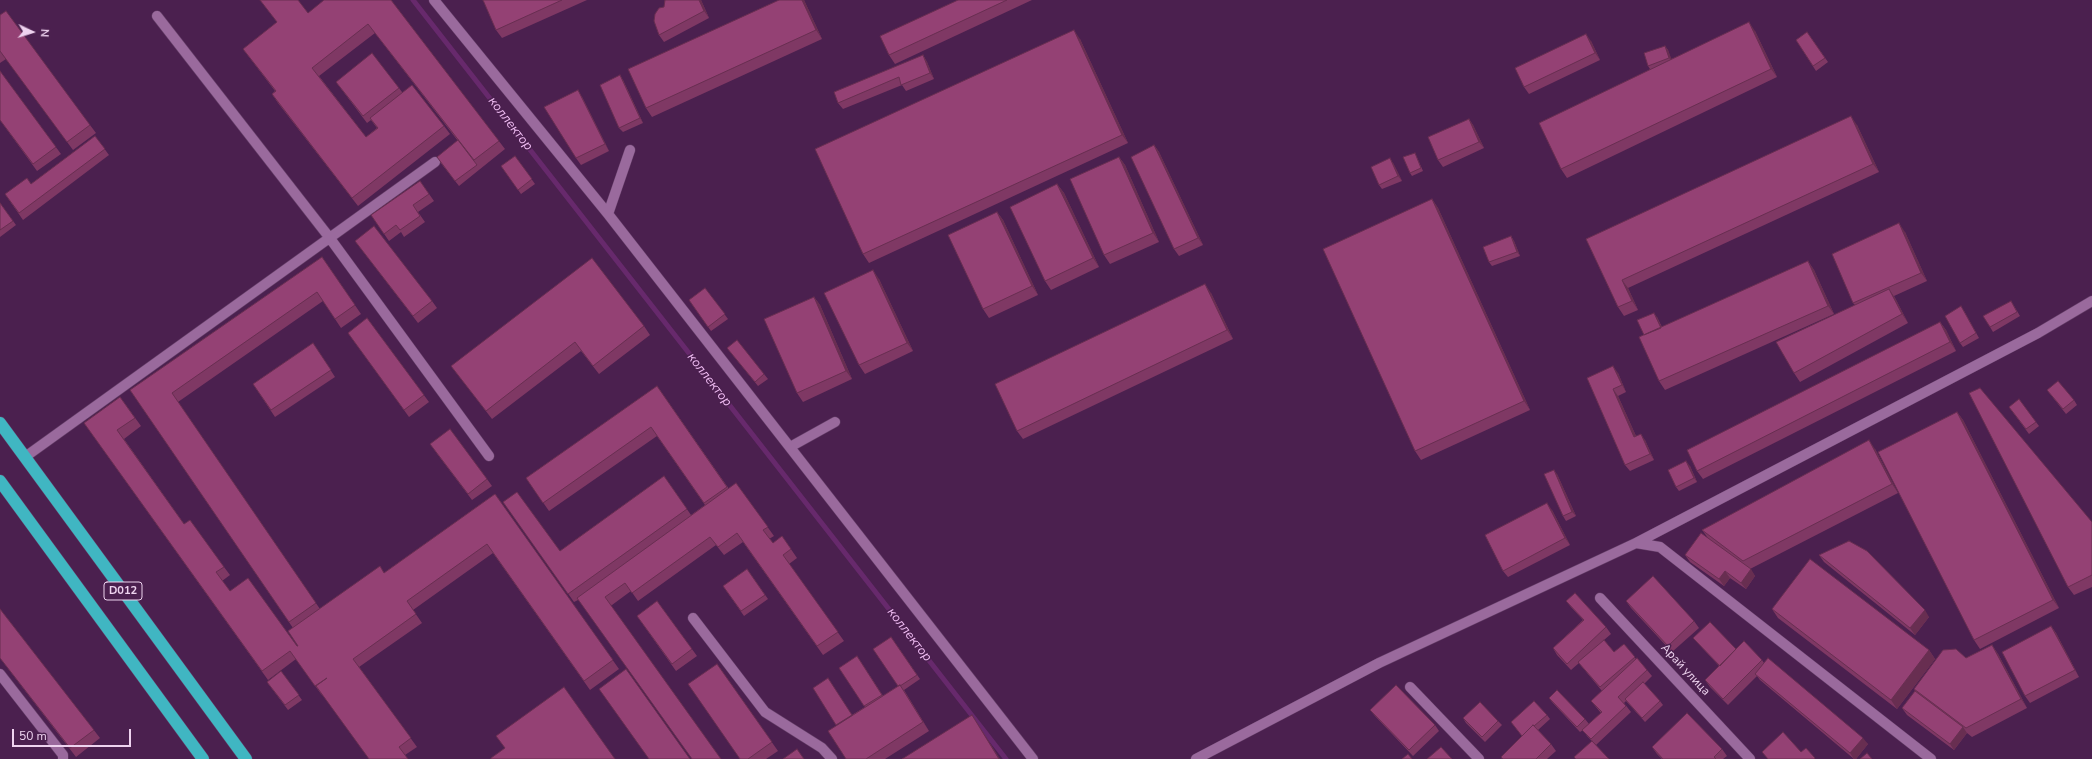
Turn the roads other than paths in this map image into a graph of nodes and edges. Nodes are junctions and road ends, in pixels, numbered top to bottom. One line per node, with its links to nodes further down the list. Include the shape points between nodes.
1 (434, 0): 5 (street)
2 (157, 16): 6 (street)
3 (630, 150): 5 (street)
4 (435, 162): 6 (street)
5 (608, 214): 10 (street)
6 (328, 237): 11 (street); 12 (street)
7 (2092, 301): 14 (street, via 2038,333)
8 (835, 422): 10 (street)
9 (0, 423): 12 (highway, D012)
10 (790, 447): 23 (street)
11 (489, 456)
12 (25, 457): 21 (highway, D012)
13 (0, 481): 20 (highway, D012)
14 (1636, 543): 24 (street, via 1379,663); 27 (street, via 1660,547)
15 (1600, 598): 26 (street, Арай улица)
16 (693, 618): 22 (street, via 765,712 822,748)
17 (0, 674): 19 (street)
18 (1410, 687): 25 (street)
19 (64, 759)
20 (203, 759)
21 (246, 759)
22 (832, 759)
23 (1033, 759)
24 (1196, 759)
25 (1479, 759)
26 (1750, 759)
27 (1931, 759)

